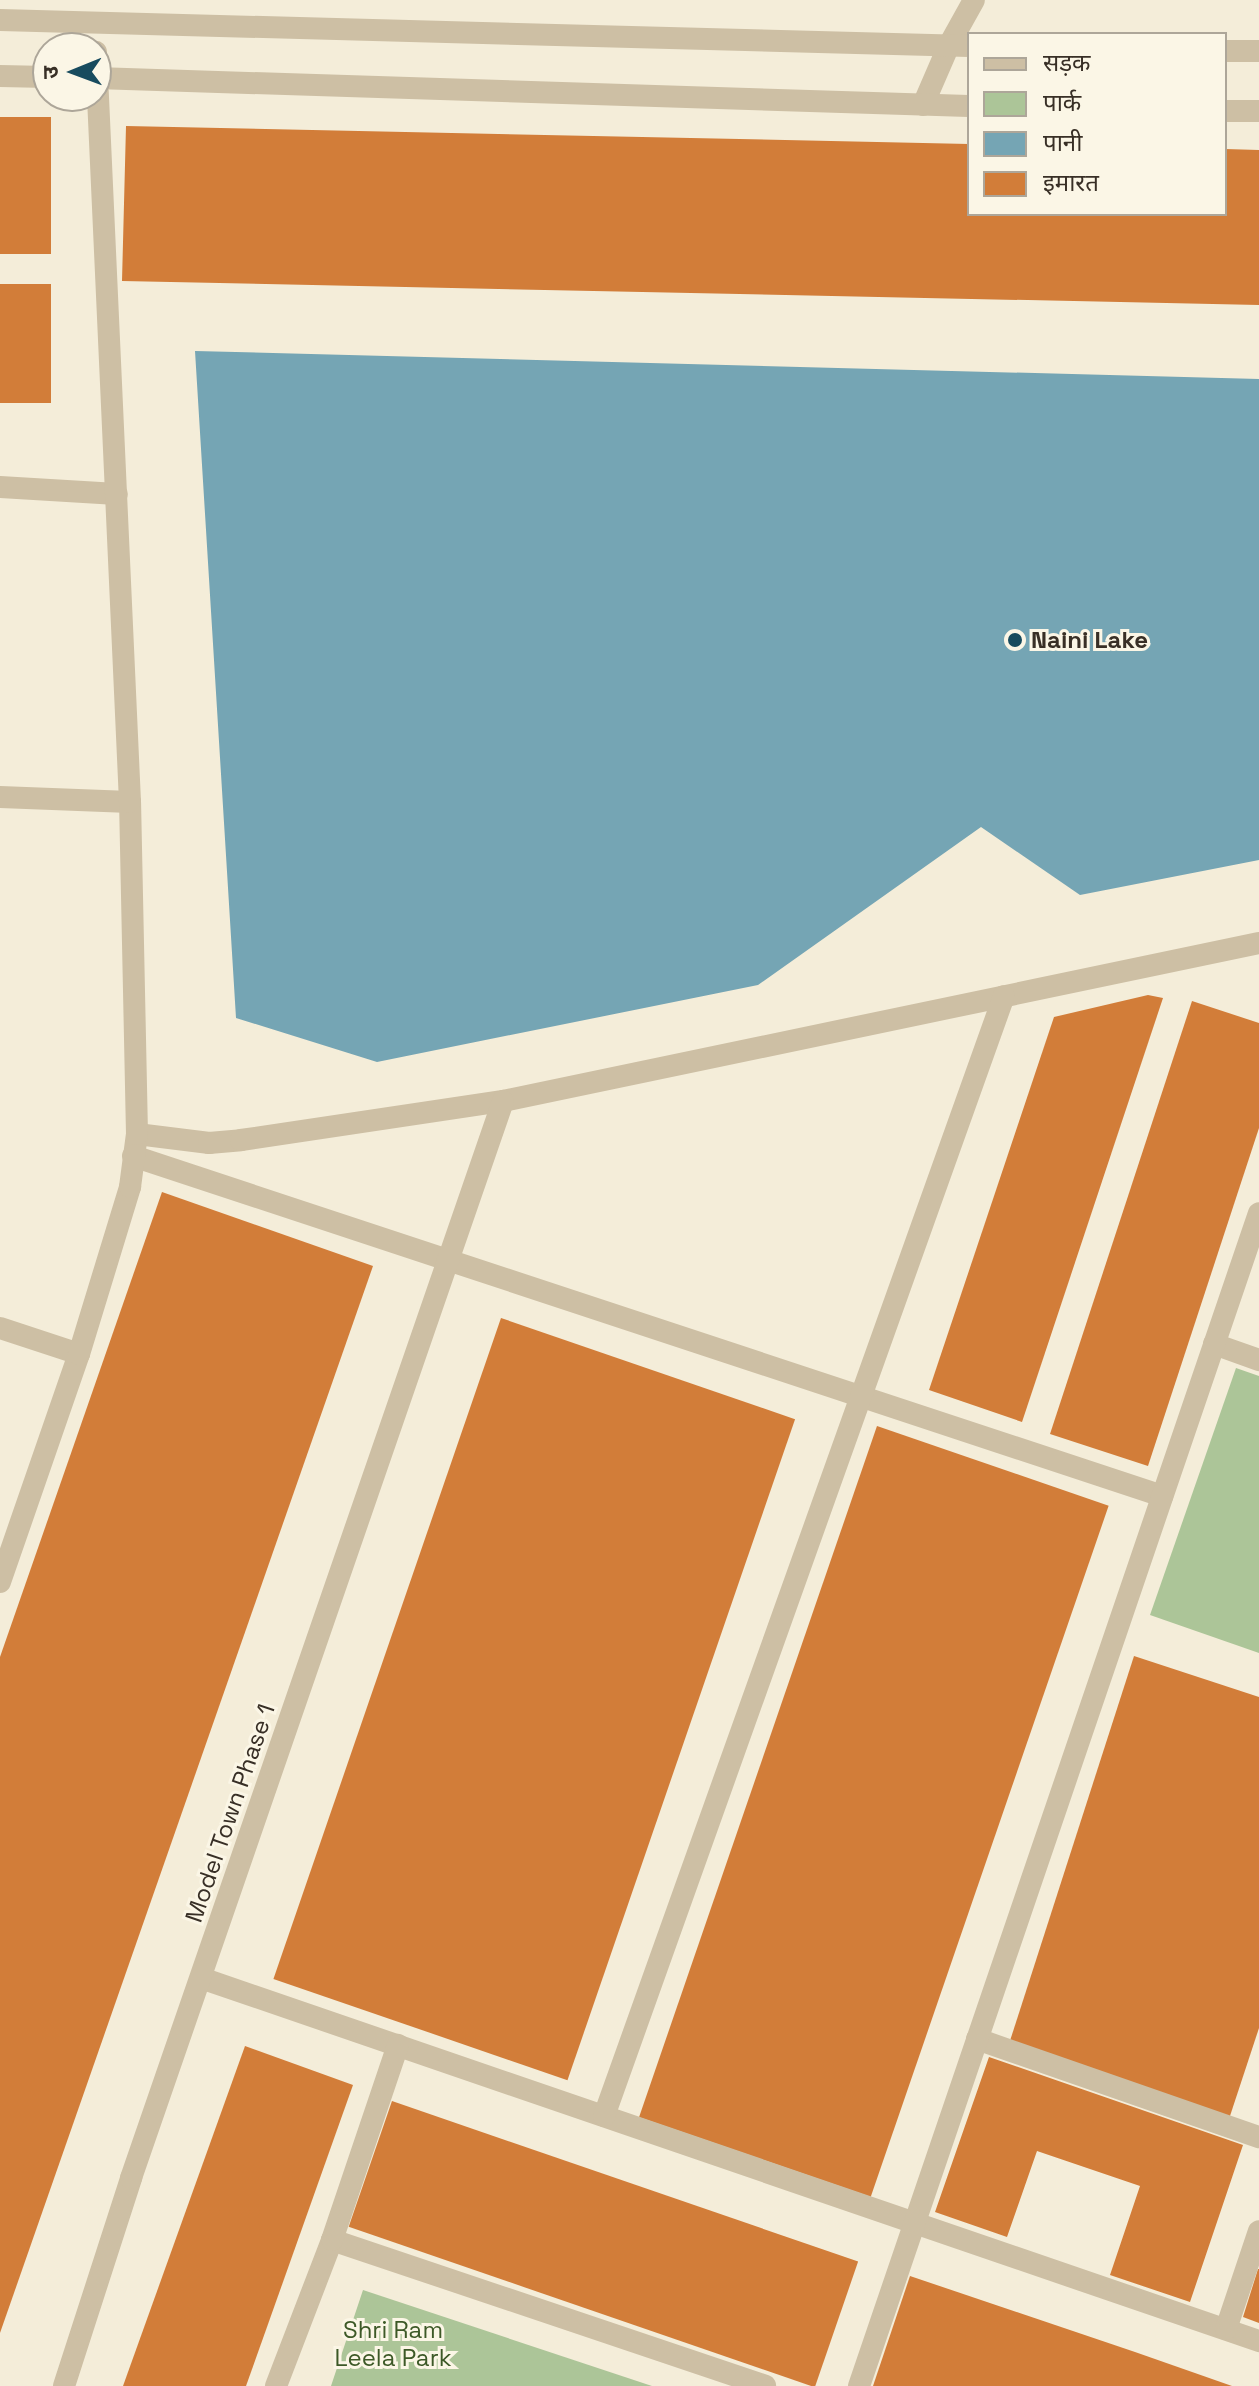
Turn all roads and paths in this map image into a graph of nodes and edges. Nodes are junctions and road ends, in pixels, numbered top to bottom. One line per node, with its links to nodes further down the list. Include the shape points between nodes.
1 (974, 0): 5 (street)
2 (0, 20): 3 (street)
3 (94, 21): 4 (street); 5 (street)
4 (95, 32)
5 (959, 46): 11 (street)
6 (1227, 51): 7 (street)
7 (1259, 51)
8 (0, 76): 9 (street)
9 (32, 77)
10 (112, 78): 11 (street)
11 (923, 105): 12 (street)
12 (967, 106)
13 (1227, 111): 14 (street)
14 (1259, 111)
15 (99, 112): 17 (street)
16 (0, 487): 17 (street)
17 (117, 494): 19 (street)
18 (0, 797): 19 (street)
19 (130, 802): 23 (street)
20 (1259, 943): 21 (street)
21 (1004, 996): 22 (street); 30 (street)
22 (503, 1101): 23 (street, via 241,1140); 25 (street, Model Town Phase 1)
23 (135, 1145): 25 (street); 28 (street, via 130,1187)
24 (1259, 1213): 27 (street)
25 (449, 1259): 30 (street); 33 (street, Model Town Phase 1)
26 (0, 1328): 28 (street)
27 (1214, 1344): 29 (street); 31 (street)
28 (79, 1354): 32 (street)
29 (1259, 1360)
30 (861, 1398): 31 (street); 36 (street)
31 (1162, 1496): 34 (street)
32 (0, 1582)
33 (201, 1978): 35 (street); 43 (street, Model Town Phase 1)
34 (977, 2039): 37 (street); 38 (street)
35 (398, 2045): 36 (street); 40 (street)
36 (604, 2116): 38 (street)
37 (1259, 2137)
38 (915, 2222): 41 (street); 46 (street)
39 (1259, 2231): 41 (street)
40 (332, 2240): 44 (street); 45 (street)
41 (1226, 2329): 42 (street)
42 (1259, 2341)
43 (64, 2386)
44 (276, 2386)
45 (765, 2386)
46 (859, 2386)

